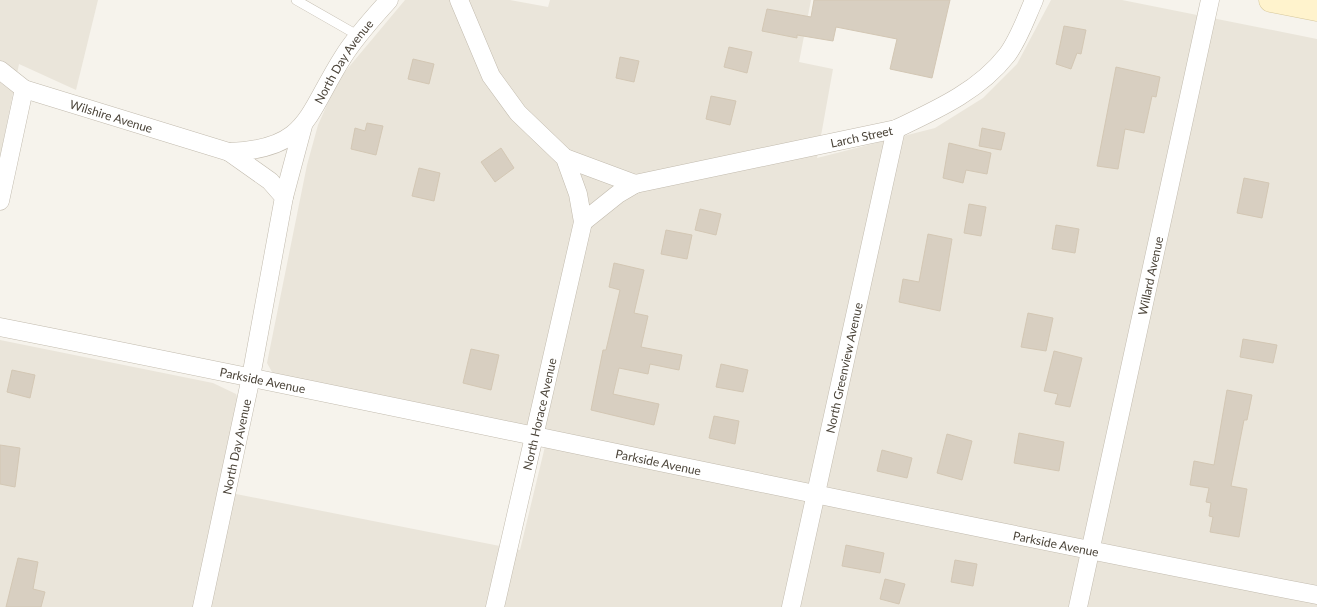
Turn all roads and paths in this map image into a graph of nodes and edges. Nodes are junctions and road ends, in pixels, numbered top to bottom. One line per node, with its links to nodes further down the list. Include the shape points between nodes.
1 (296, 0): 8 (lane)
2 (389, 0): 8 (street, North Day Avenue)
3 (459, 0): 14 (street, via 491,76 518,113)
4 (1034, 0): 12 (street, Larch Street, via 1008,54 990,74 966,93)
5 (1210, 0): 23 (street, Willard Avenue)
6 (1271, 0): 7 (main road)
7 (1317, 8)
8 (359, 36): 11 (street, North Day Avenue, via 344,55)
9 (0, 70): 10 (street, Wilshire Avenue)
10 (24, 89): 13 (street, Wilshire Avenue); 17 (street)
11 (303, 126): 13 (street, North Day Avenue, via 283,142 267,149); 16 (street, North Day Avenue)
12 (896, 129): 15 (street, Larch Street); 22 (street, North Greenview Avenue)
13 (229, 152): 16 (street, via 259,173)
14 (565, 158): 15 (street); 18 (street, via 578,194)
15 (635, 184): 18 (street, Larch Street)
16 (284, 197): 20 (street, North Day Avenue)
17 (0, 201)
18 (582, 222): 21 (street, North Horace Avenue)
19 (0, 327): 20 (street, Parkside Avenue)
20 (251, 377): 21 (street, Parkside Avenue); 25 (street, North Day Avenue)
21 (535, 437): 22 (street, Parkside Avenue); 26 (street, North Horace Avenue)
22 (815, 494): 23 (street, Parkside Avenue); 27 (street, North Greenview Avenue)
23 (1090, 551): 24 (street, Parkside Avenue); 28 (street, Willard Avenue)
24 (1317, 595)
25 (202, 607)
26 (495, 607)
27 (791, 607)
28 (1078, 607)

